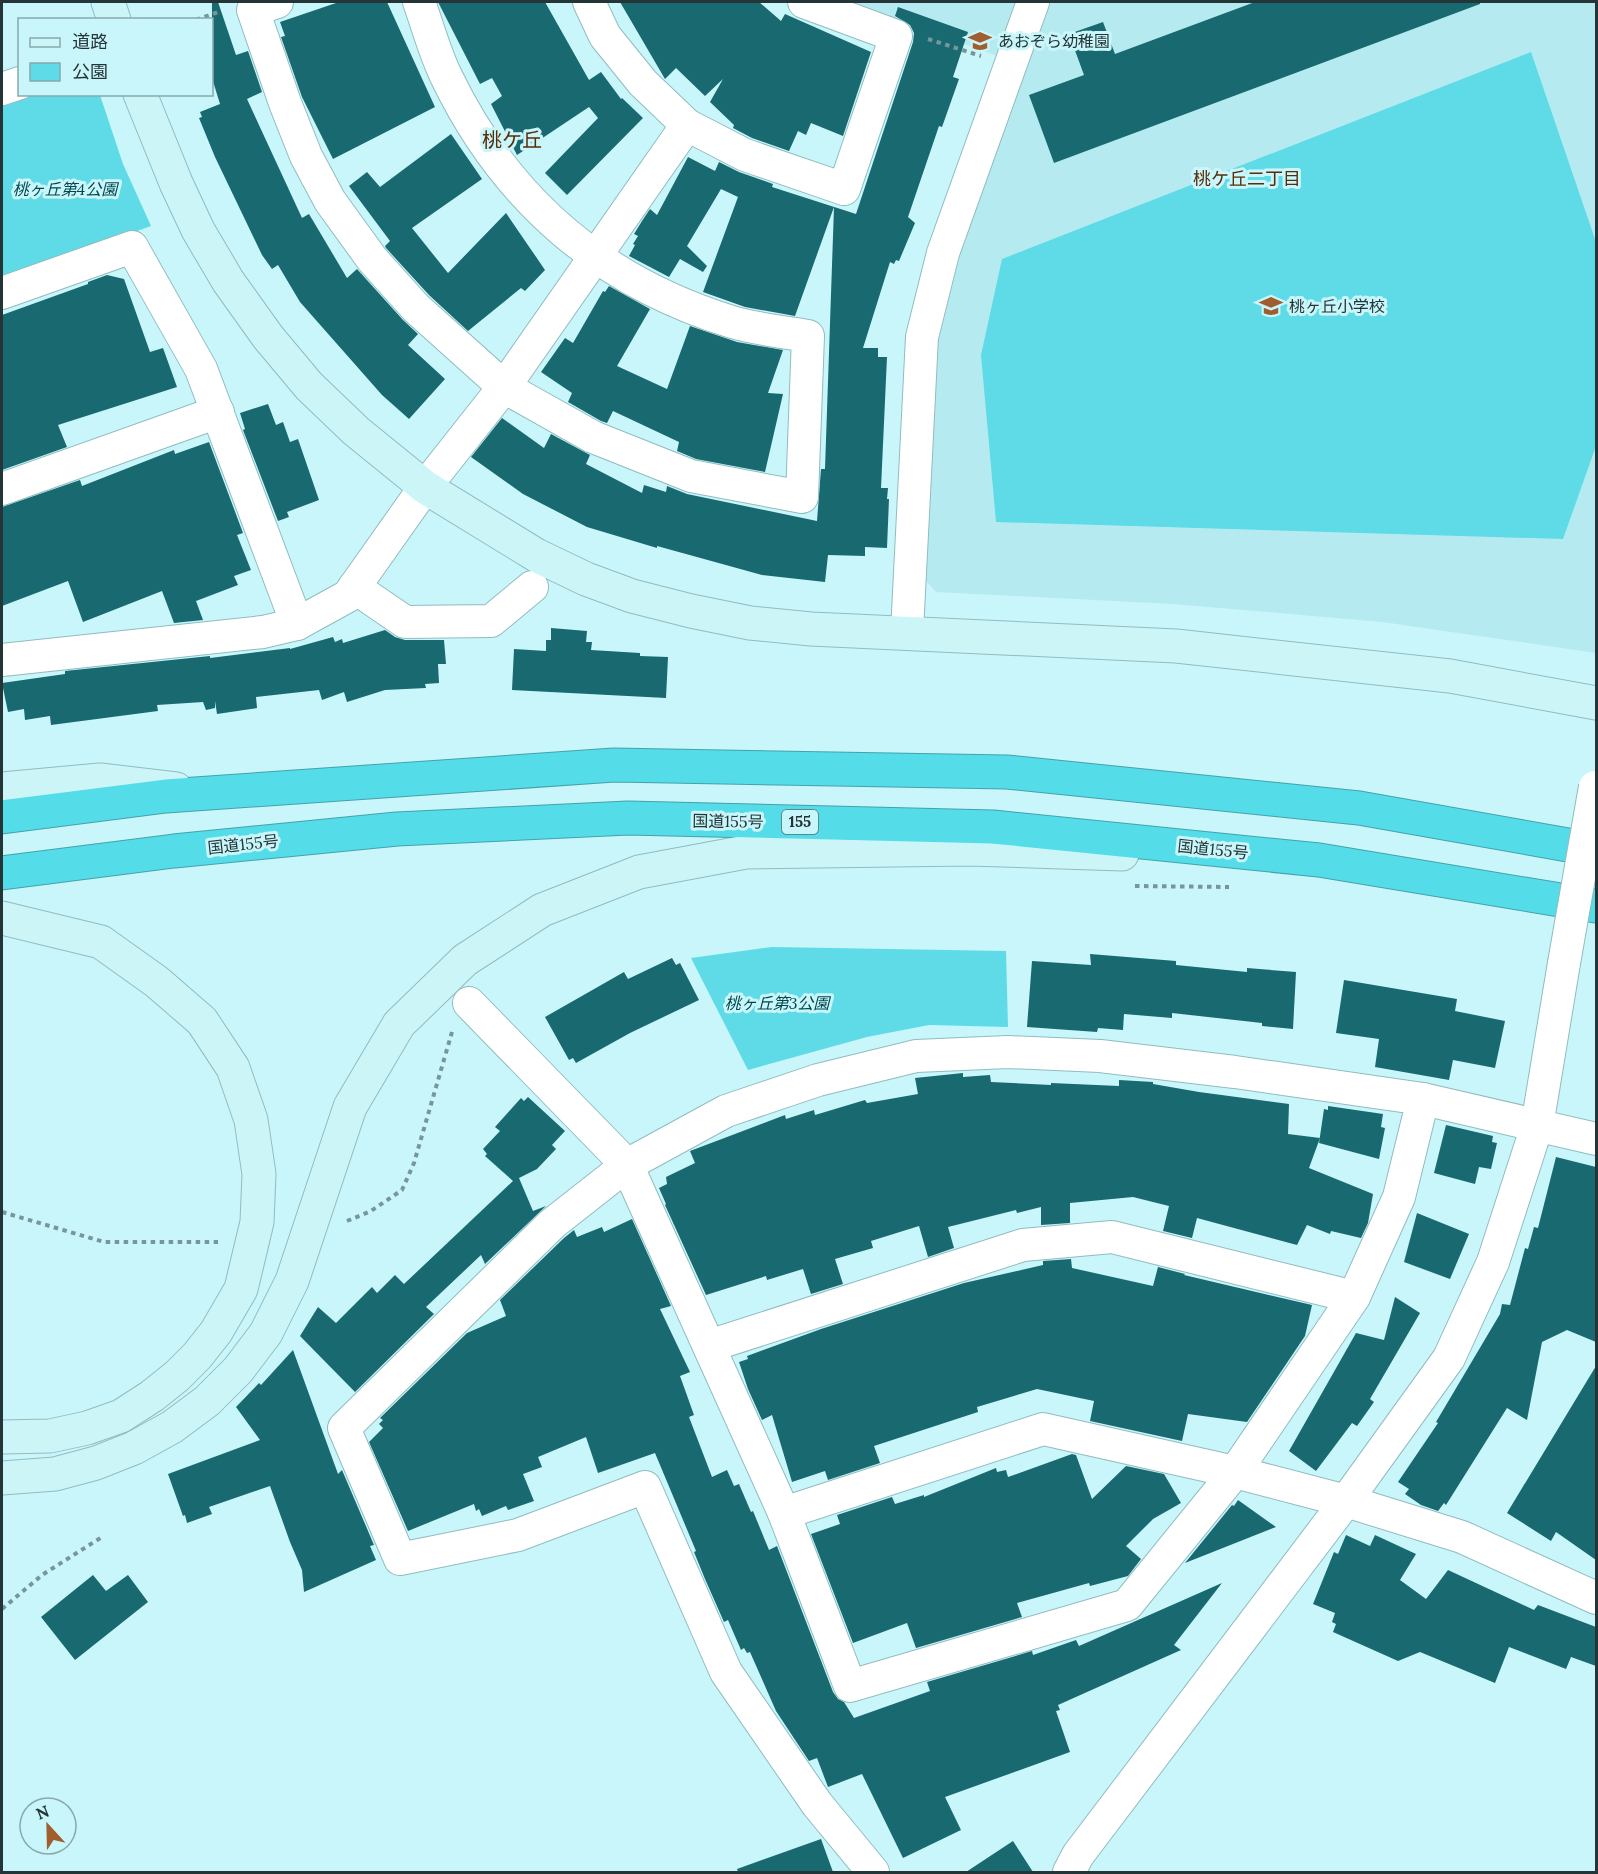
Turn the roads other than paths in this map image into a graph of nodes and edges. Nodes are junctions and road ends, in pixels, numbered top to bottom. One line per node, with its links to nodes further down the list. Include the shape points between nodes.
1 (108, 2): 7 (main road)
2 (277, 2): 12 (street, via 253,10 306,156 330,201 372,259 416,309)
3 (418, 2): 10 (street, via 446,76 471,123 502,168 526,197)
4 (589, 2): 9 (street, via 605,36 643,83)
5 (804, 2): 9 (street, via 896,36 844,189 745,155)
6 (1033, 2): 19 (street, via 942,253 922,337)
7 (113, 18)
8 (141, 96): 14 (main road, via 198,230 268,337 309,386 356,431)
9 (687, 125): 10 (street)
10 (595, 257): 12 (street); 12 (street, via 658,294 733,322 808,336 802,496 691,476 593,437)
11 (2, 293): 13 (street, via 132,247 201,369)
12 (504, 387): 14 (street)
13 (218, 412): 15 (street); 18 (street)
14 (425, 487): 17 (street); 19 (main road, via 536,555 632,596 750,623)
15 (2, 489)
16 (532, 587): 17 (street, via 491,621 405,622)
17 (354, 588): 18 (street, via 348,596)
18 (297, 624): 20 (street, via 263,632)
19 (907, 632): 21 (main road, via 1188,648 1450,676)
20 (2, 660)
21 (1596, 703)
22 (1596, 783): 33 (street, bridge)
23 (2, 789): 24 (main road, via 100,780)
24 (213, 793): 25 (highway); 26 (highway, via 614,765 1007,772 1359,808)
25 (2, 817)
26 (1596, 850)
27 (1319, 860): 28 (highway, 国道155号 / 155, via 993,826 628,818 397,829); 29 (highway, 国道155号 / 155); 40 (main road, via 970,849 746,852 639,872 542,910 465,960 399,1024 350,1107 292,1281 266,1333 238,1370 207,1401 134,1448 55,1474)
28 (2, 873)
29 (1596, 906)
30 (2, 918): 38 (main road, via 101,942 202,1021 233,1068 251,1120 258,1174 257,1222 241,1288 229,1313 197,1356 153,1396 121,1416 50,1436)
31 (469, 1003): 35 (street)
32 (1423, 1099): 33 (street); 35 (street, via 1100,1056 1008,1052 916,1056 818,1080 726,1111); 36 (street, via 1399,1197)
33 (1537, 1126): 34 (street); 41 (street, via 1493,1262 1449,1358)
34 (1596, 1139)
35 (627, 1165): 37 (street); 44 (street, via 552,1224 344,1428 400,1559 518,1535 645,1487 726,1672 817,1804)
36 (1354, 1297): 37 (street, via 1112,1238 1023,1245); 39 (street)
37 (709, 1346): 42 (street)
38 (2, 1437)
39 (1235, 1472): 41 (street); 42 (street, via 1042,1429); 42 (street, via 1127,1605 850,1686)
40 (2, 1478)
41 (1346, 1501): 43 (street, via 1462,1538); 45 (street)
42 (784, 1513)
43 (1596, 1598)
44 (873, 1872)
45 (1069, 1872)

